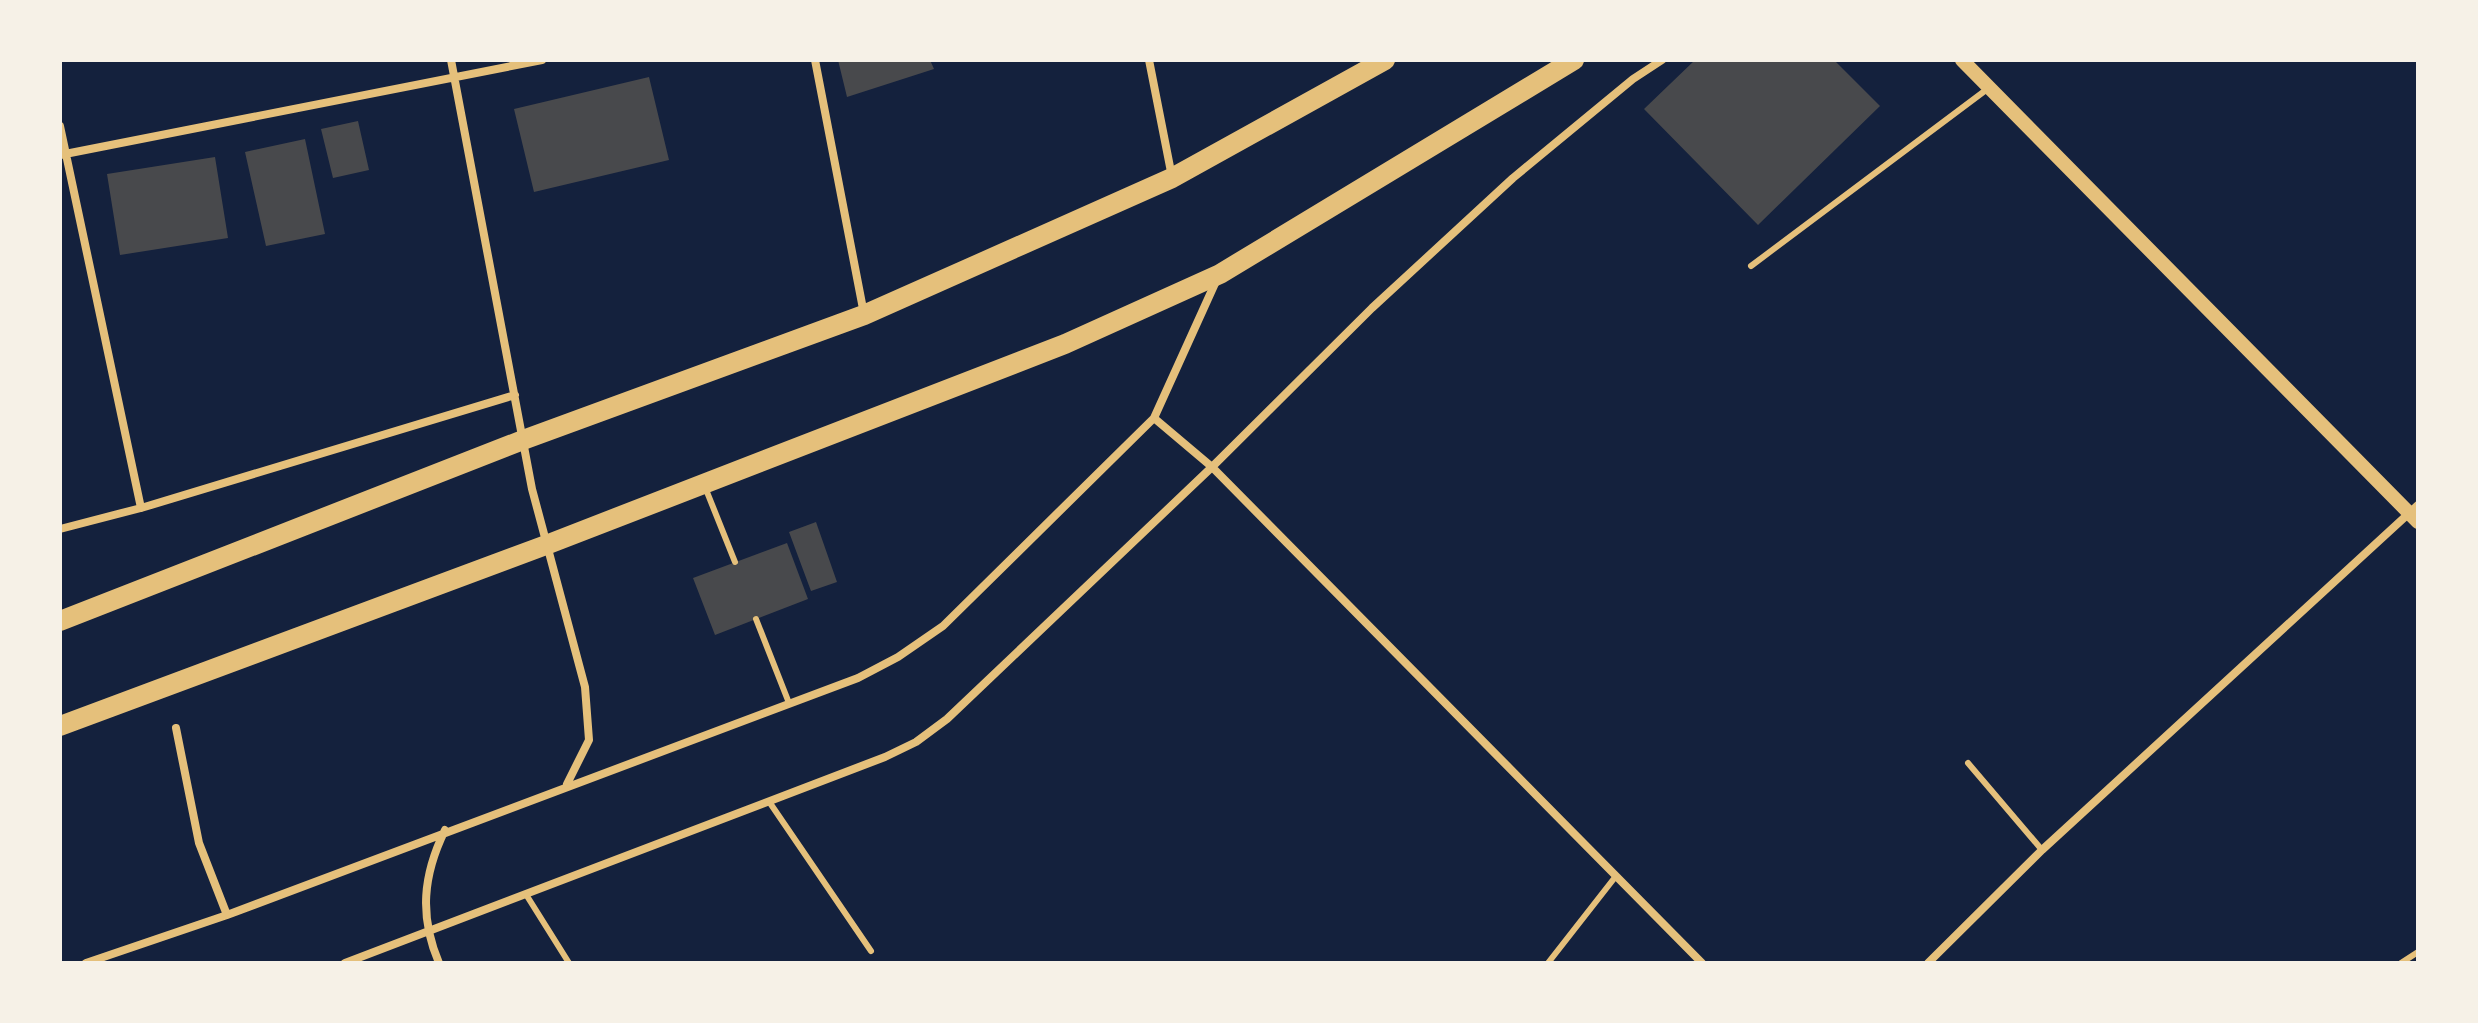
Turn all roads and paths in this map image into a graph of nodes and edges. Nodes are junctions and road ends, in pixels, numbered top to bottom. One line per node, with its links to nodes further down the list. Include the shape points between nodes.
1 (451, 60): 9 (street)
2 (542, 60): 9 (street)
3 (815, 60): 16 (street)
4 (1149, 60): 13 (street)
5 (1385, 60): 13 (main road)
6 (1574, 60): 15 (main road)
7 (1662, 60): 20 (street, via 1513,178)
8 (1962, 60): 10 (street)
9 (455, 77): 12 (street); 17 (street)
10 (1990, 87): 14 (lane); 23 (street)
11 (60, 126): 12 (street)
12 (62, 154): 22 (street)
13 (1172, 178): 16 (main road)
14 (1751, 266)
15 (1220, 274): 18 (street); 21 (main road, via 1065,344)
16 (864, 315): 19 (main road)
17 (515, 395): 19 (street); 22 (street)
18 (1154, 418): 20 (street); 29 (street, via 943,626 885,664)
19 (523, 440): 25 (street); 28 (main road)
20 (1212, 467): 34 (street, via 947,719 895,752); 37 (street)
21 (704, 484): 25 (main road); 26 (lane)
22 (141, 508): 24 (street)
23 (2415, 513): 36 (street)
24 (60, 529)
25 (546, 545): 30 (main road); 33 (street, via 585,687 589,740)
26 (735, 562)
27 (756, 619): 29 (lane)
28 (60, 621)
29 (789, 703): 33 (street)
30 (60, 726)
31 (176, 728): 39 (street, via 199,843)
32 (1968, 763): 36 (lane)
33 (566, 785): 35 (street)
34 (770, 803): 38 (street); 41 (lane)
35 (446, 830): 39 (street); 40 (street, via 431,859)
36 (2042, 850): 49 (street)
37 (1616, 876): 47 (lane); 48 (street)
38 (527, 896): 40 (street); 46 (lane)
39 (227, 915): 43 (street)
40 (427, 935): 44 (street); 45 (street)
41 (871, 951)
42 (2418, 952): 50 (lane)
43 (86, 963)
44 (345, 963)
45 (439, 963)
46 (569, 963)
47 (1548, 963)
48 (1702, 963)
49 (1928, 963)
50 (2401, 963)

